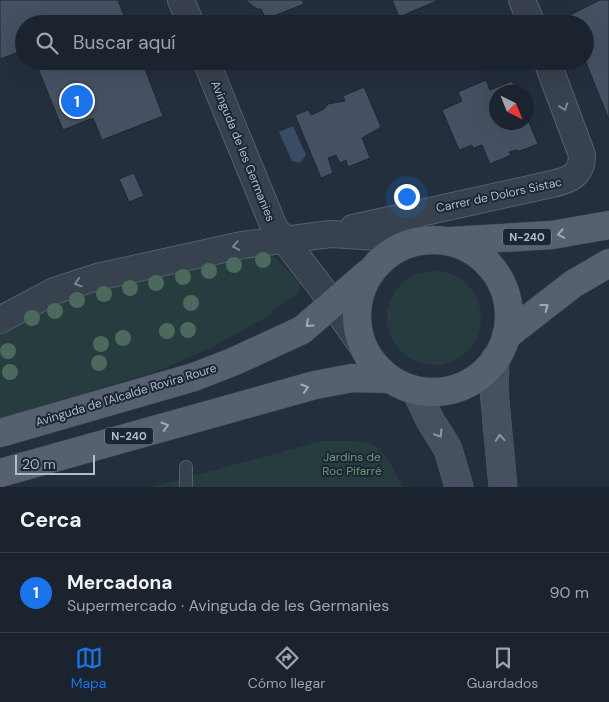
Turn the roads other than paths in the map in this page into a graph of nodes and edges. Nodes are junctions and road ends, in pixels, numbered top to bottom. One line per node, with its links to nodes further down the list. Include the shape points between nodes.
1 (181, 0): 3 (street)
2 (522, 0): 4 (street)
3 (187, 15)
4 (528, 15)
5 (210, 70): 9 (street, Avinguda de les Germanies, via 274,227)
6 (550, 70): 8 (street, Carrer de Dolors Sistac, one-way to 8, via 582,155 582,166 576,175 552,184)
7 (609, 225): 10 (main road, N-240, one-way to 10, via 552,235)
8 (331, 234): 9 (street); 10 (street)
9 (284, 238): 13 (street, Avinguda de les Germanies); 14 (street, one-way to 14, via 97,277 54,291)
10 (434, 241): 12 (main road, N-240, via 396,250); 16 (main road, via 472,251 494,270 506,297 509,317)
11 (609, 263): 16 (main road, N-240, one-way to 11, via 574,284)
12 (373, 269): 13 (main road, Avinguda de l'Alcalde Rovira Roure / N-240); 15 (main road, N-240, via 358,301 357,324)
13 (331, 303): 15 (street, Avinguda de les Germanies); 19 (main road, Avinguda de l'Alcalde Rovira Roure / N-240, one-way to 19, via 302,330 202,374)
14 (0, 320)
15 (363, 347): 17 (main road, N-240, via 374,365)
16 (501, 348): 18 (main road, N-240, via 478,376 456,388 436,392); 24 (street, one-way to 16, via 494,390)
17 (390, 379): 18 (main road, N-240); 21 (main road, N-240, one-way to 17, via 315,385 352,378)
18 (416, 390): 23 (street, one-way to 23, via 448,449)
19 (0, 433)
20 (186, 467): 22 (lane)
21 (0, 472)
22 (186, 487)
23 (459, 487)
24 (503, 487)

